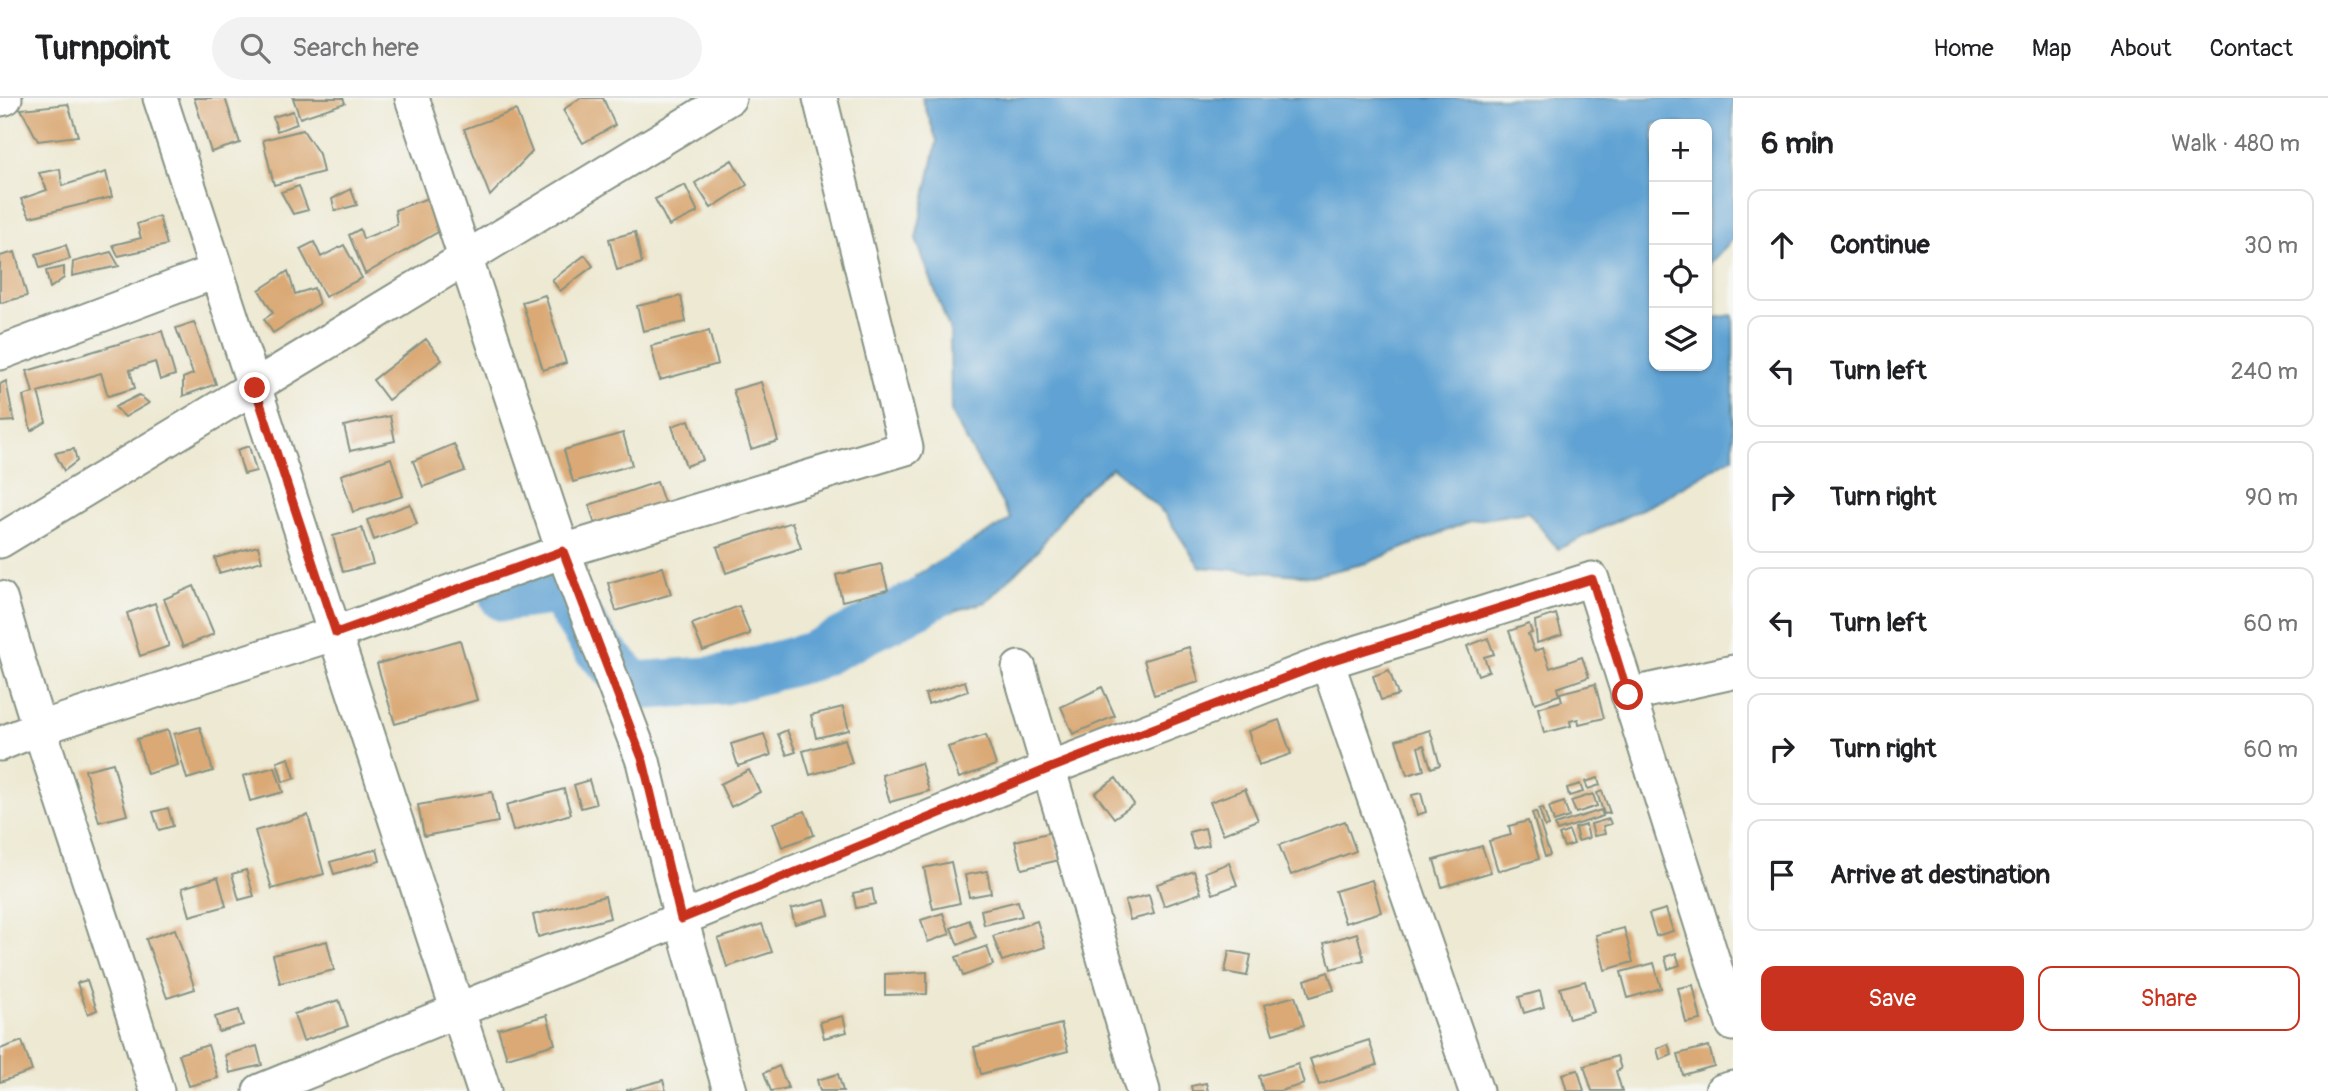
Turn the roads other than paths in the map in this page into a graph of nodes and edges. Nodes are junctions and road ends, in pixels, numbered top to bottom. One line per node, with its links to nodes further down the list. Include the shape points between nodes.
1 (160, 98): 6 (street)
2 (412, 98): 5 (street)
3 (729, 98): 5 (street)
4 (820, 98): 10 (street, via 906,448)
5 (465, 259): 8 (street); 10 (street)
6 (217, 271): 7 (street); 8 (street)
7 (0, 353)
8 (255, 388): 9 (street); 12 (street)
9 (0, 541)
10 (563, 551): 12 (street); 20 (street, via 643,761)
11 (0, 598): 17 (street)
12 (336, 633): 17 (street); 21 (street)
13 (1327, 662): 16 (street, via 1592,579); 19 (street); 29 (street)
14 (1019, 668): 19 (street)
15 (1733, 672): 16 (street)
16 (1628, 695): 22 (street)
17 (37, 729): 18 (street); 24 (street)
18 (0, 744)
19 (1048, 769): 20 (street); 28 (street)
20 (681, 919): 21 (street); 27 (street)
21 (458, 1009): 25 (street); 26 (street)
22 (1733, 1024)
23 (1733, 1088): 30 (street)
24 (157, 1091)
25 (260, 1091)
26 (484, 1091)
27 (730, 1091)
28 (1143, 1091)
29 (1476, 1091)
30 (1722, 1091)

